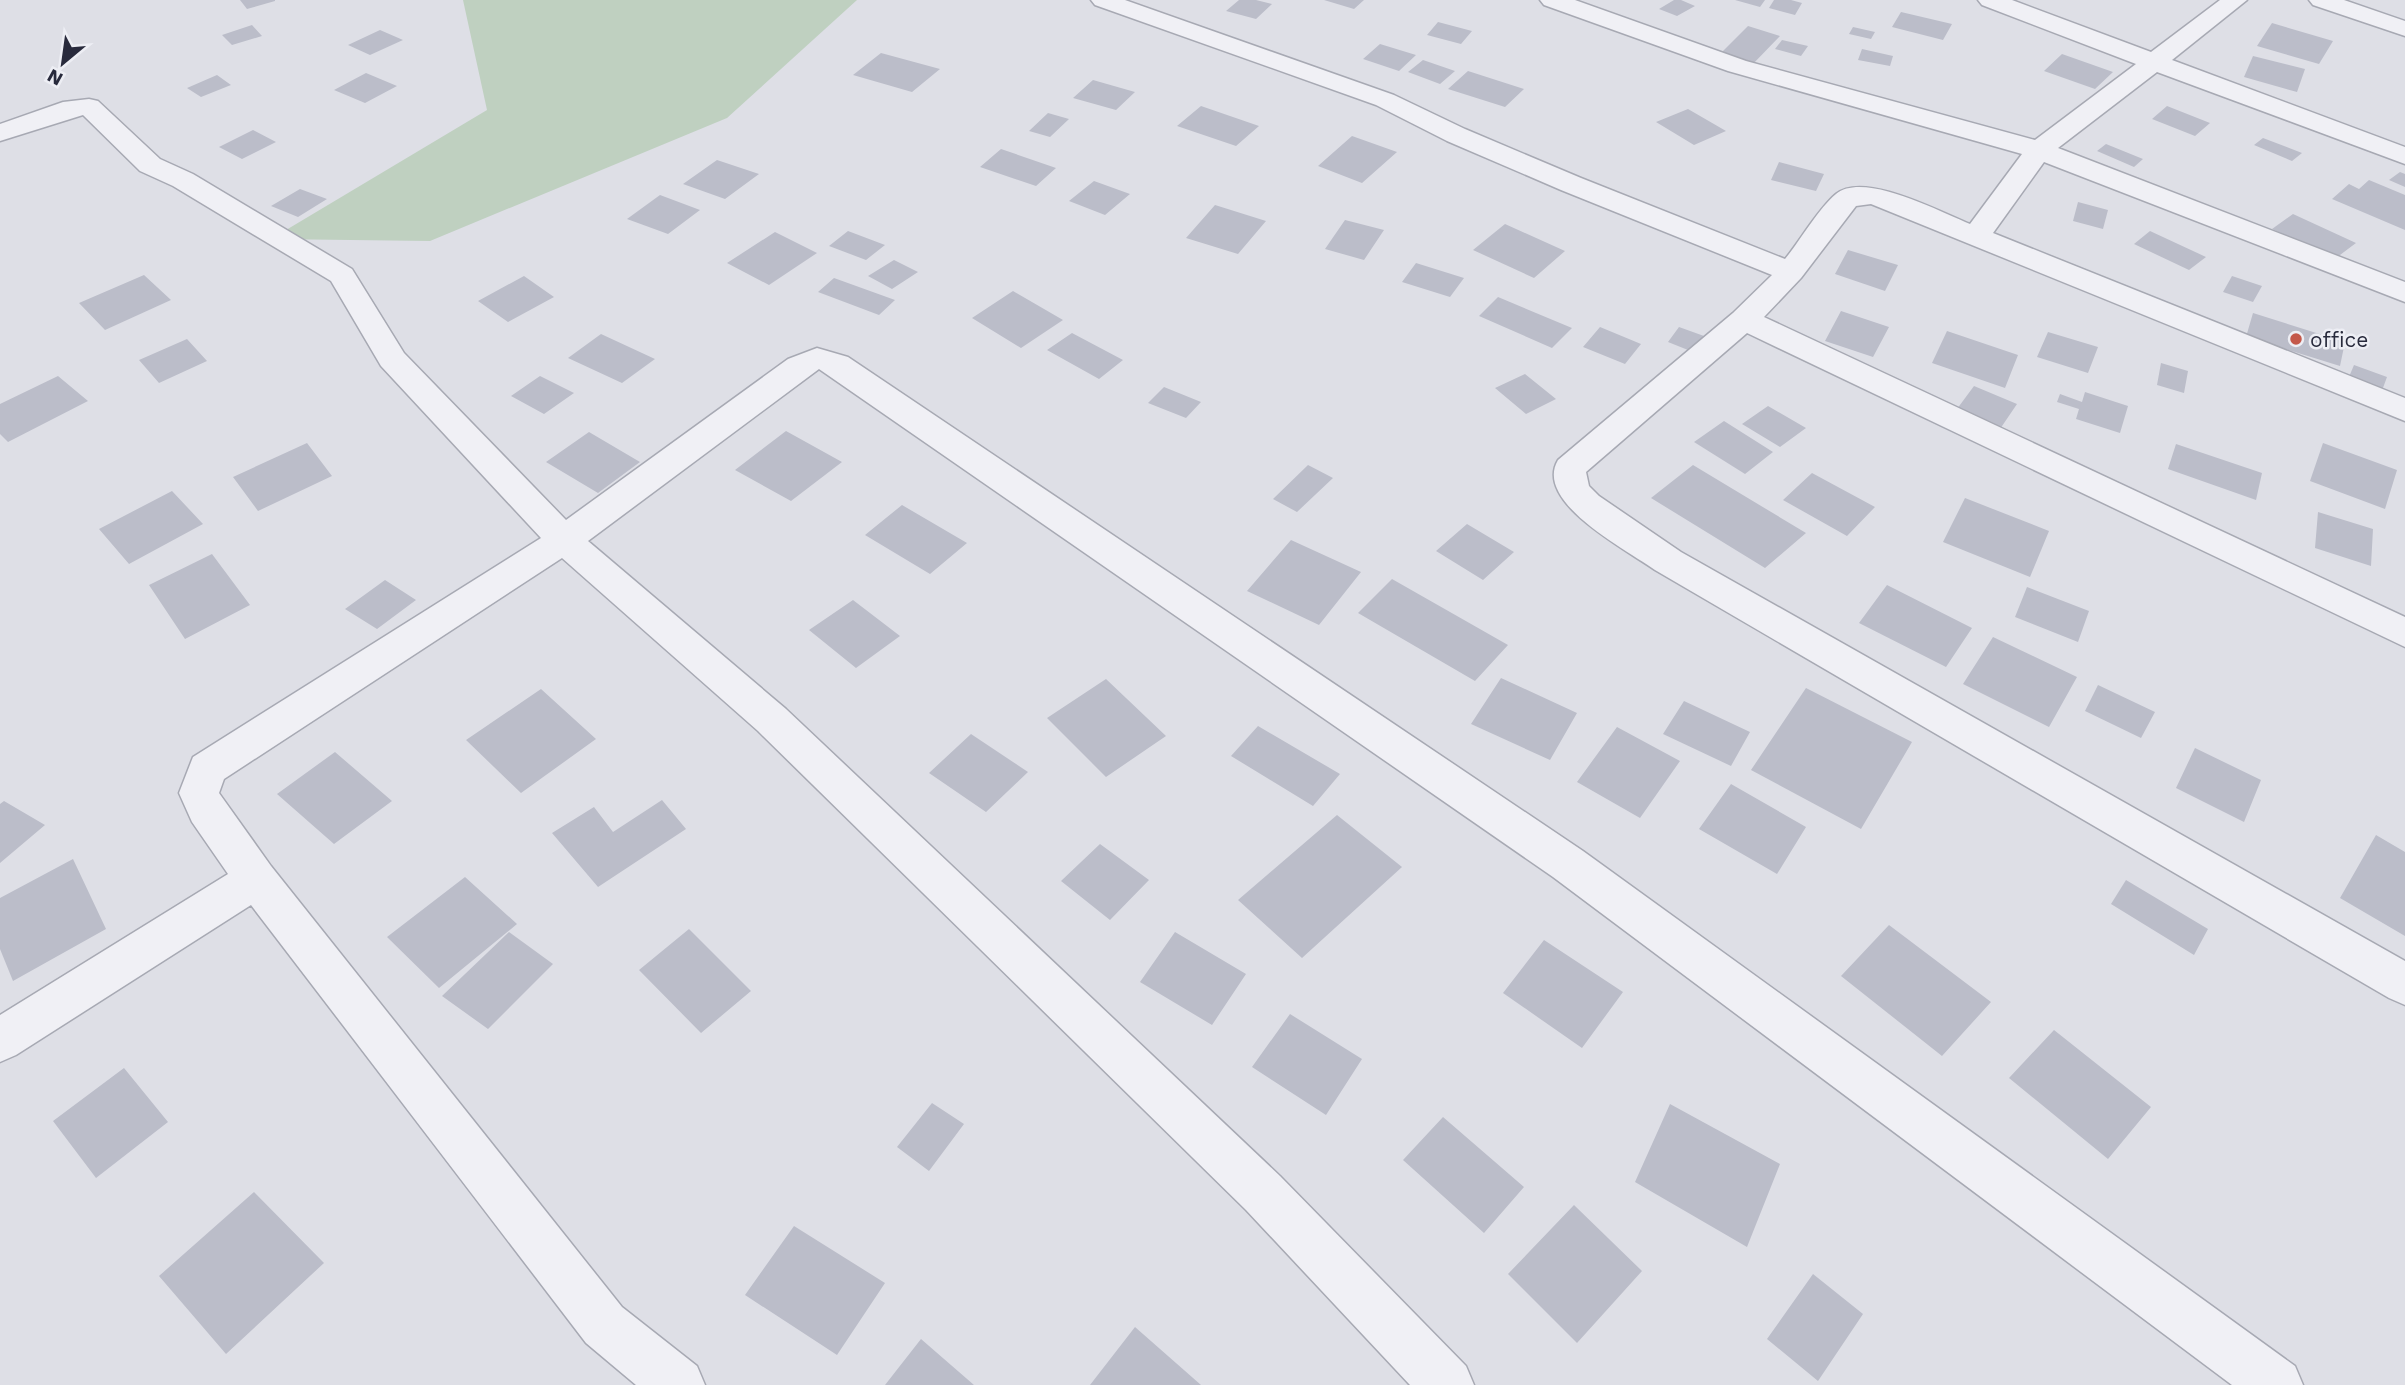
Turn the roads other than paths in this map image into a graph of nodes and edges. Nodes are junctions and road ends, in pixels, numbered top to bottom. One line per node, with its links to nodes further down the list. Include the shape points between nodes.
1 (1103, 0): 12 (street, via 1385,100 1546,173)
2 (1552, 0): 9 (street, via 1737,66)
3 (1990, 0): 7 (street)
4 (2235, 0): 7 (street)
5 (2321, 0): 6 (street)
6 (2405, 29)
7 (2154, 60): 9 (street); 10 (street)
8 (0, 133): 16 (street, via 72,108 89,107 150,165 342,275 392,359)
9 (2039, 150): 11 (street); 13 (street)
10 (2405, 156)
11 (1976, 236): 12 (street, via 1877,197 1858,194 1846,200); 15 (street)
12 (1791, 272): 14 (street)
13 (2405, 293)
14 (1744, 320): 17 (street); 19 (street, via 1570,468 1568,478 1577,496 1668,561)
15 (2405, 410)
16 (564, 540): 18 (street, via 207,769 199,793); 22 (street, via 772,720 951,891 1264,1193); 23 (street, via 799,366 817,358 837,364 1568,864)
17 (2405, 633)
18 (256, 879): 20 (street); 21 (street, via 604,1325)
19 (2405, 984)
20 (0, 1040)
21 (678, 1385)
22 (1447, 1385)
23 (2276, 1385)

